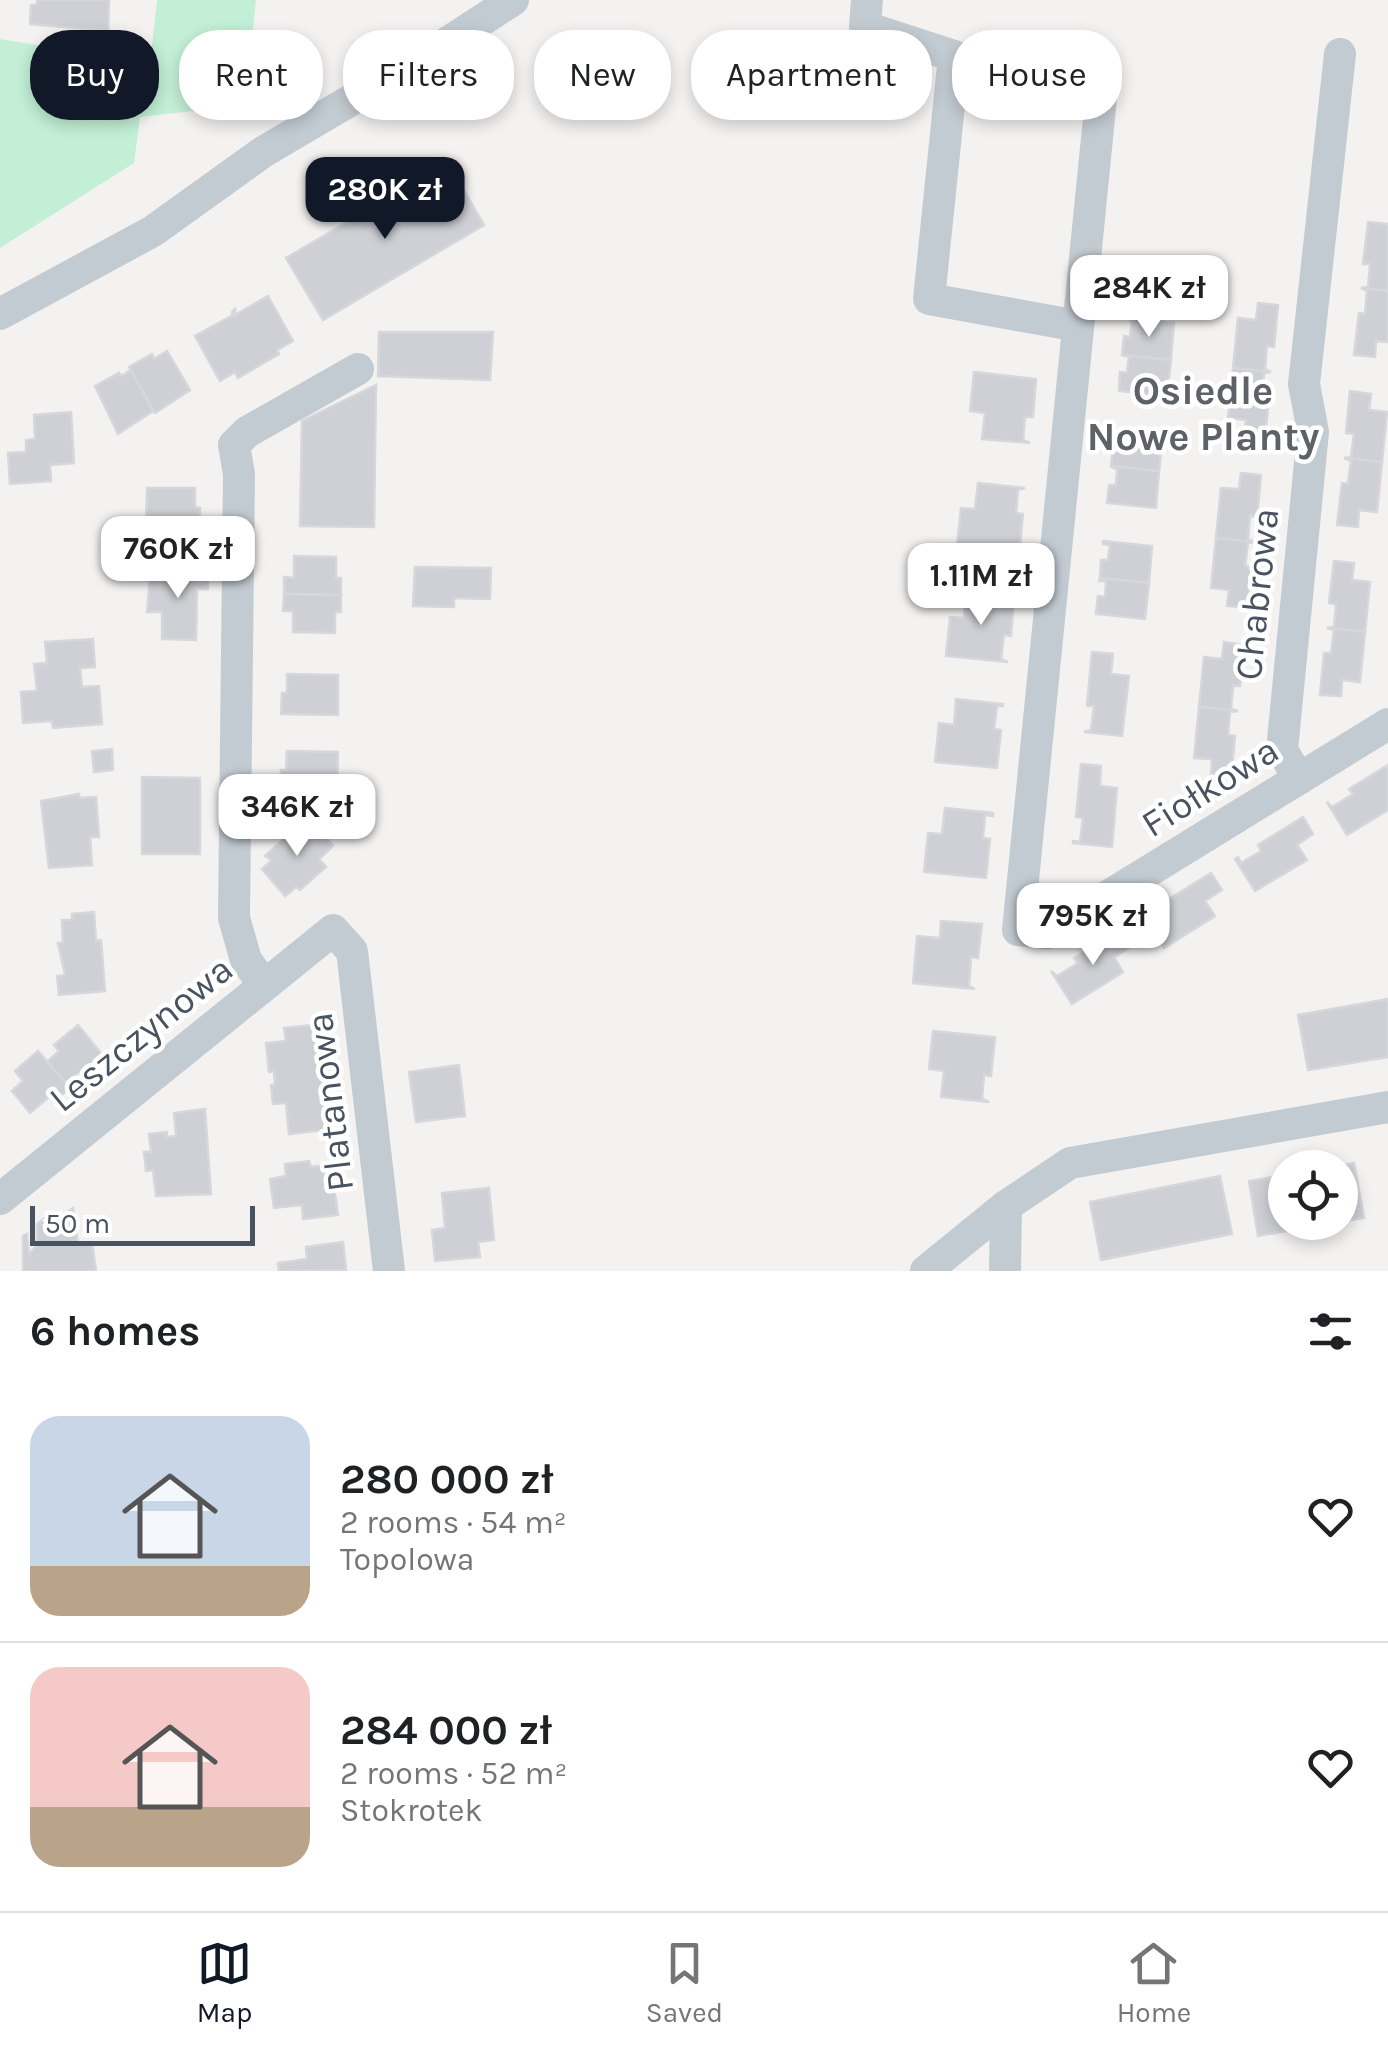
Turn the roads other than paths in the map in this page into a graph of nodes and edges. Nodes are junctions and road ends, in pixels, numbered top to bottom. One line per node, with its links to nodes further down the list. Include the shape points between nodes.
1 (513, 0): 5 (street, via 227,175 142,238)
2 (866, 14): 6 (street, via 954,56 929,299)
3 (1340, 54): 9 (street, Chabrowa, via 1304,384 1313,432 1282,750)
4 (1099, 120): 6 (street)
5 (0, 314)
6 (1078, 326): 9 (street, Fiołkowa, via 1018,930 1048,933)
7 (358, 369): 11 (street, via 234,445 240,474 234,918 246,960)
8 (1388, 724): 9 (street, Fiołkowa)
9 (1299, 780)
10 (333, 930): 11 (street, Leszczynowa); 15 (street, Platanowa, via 352,951)
11 (263, 984): 13 (street, Leszczynowa)
12 (1388, 1107): 14 (street, via 1070,1162)
13 (0, 1200)
14 (1006, 1206): 16 (street); 17 (street)
15 (390, 1271)
16 (926, 1271)
17 (1004, 1271)

